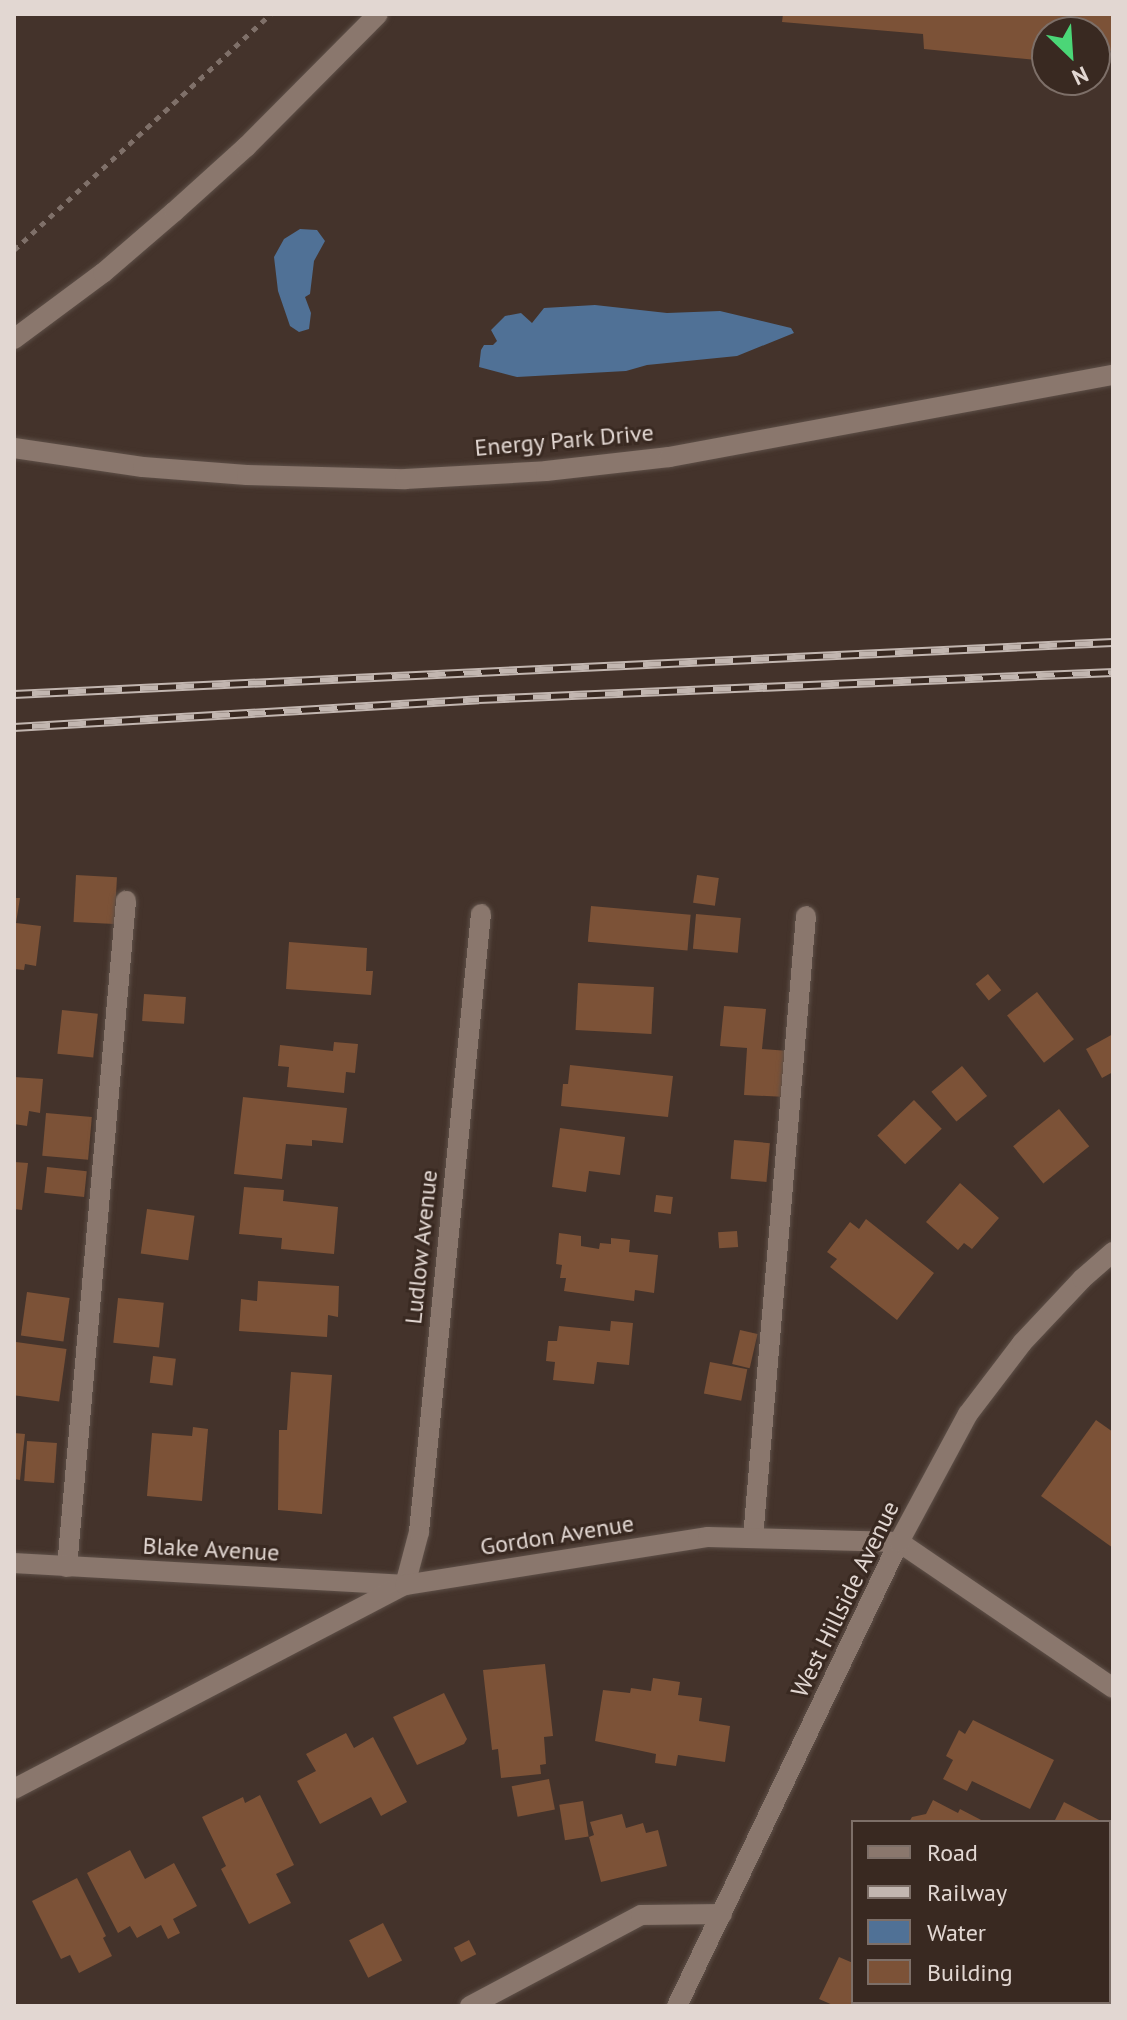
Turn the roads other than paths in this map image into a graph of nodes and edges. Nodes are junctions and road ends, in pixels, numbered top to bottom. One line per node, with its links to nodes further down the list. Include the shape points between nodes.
1 (378, 14): 2 (street, via 174,212)
2 (14, 339)
3 (1113, 375): 4 (street, Energy Park Drive, via 669,457 546,471 405,479 247,475 143,467)
4 (14, 448)
5 (126, 901): 12 (street)
6 (481, 914): 13 (street, Ludlow Avenue, via 419,1532)
7 (806, 916): 9 (street)
8 (1113, 1252): 10 (street, West Hillside Avenue, via 1022,1343 968,1414)
9 (753, 1538): 10 (street, Gordon Avenue); 13 (street, Gordon Avenue, via 708,1537)
10 (899, 1542): 14 (street); 16 (street, West Hillside Avenue)
11 (14, 1563): 12 (street, Blake Avenue)
12 (67, 1567): 13 (street, Blake Avenue)
13 (405, 1585): 15 (street, Gordon Avenue)
14 (1113, 1688)
15 (14, 1789)
16 (722, 1914): 17 (street, via 641,1915); 18 (street, West Hillside Avenue)
17 (470, 2006)
18 (677, 2006)

